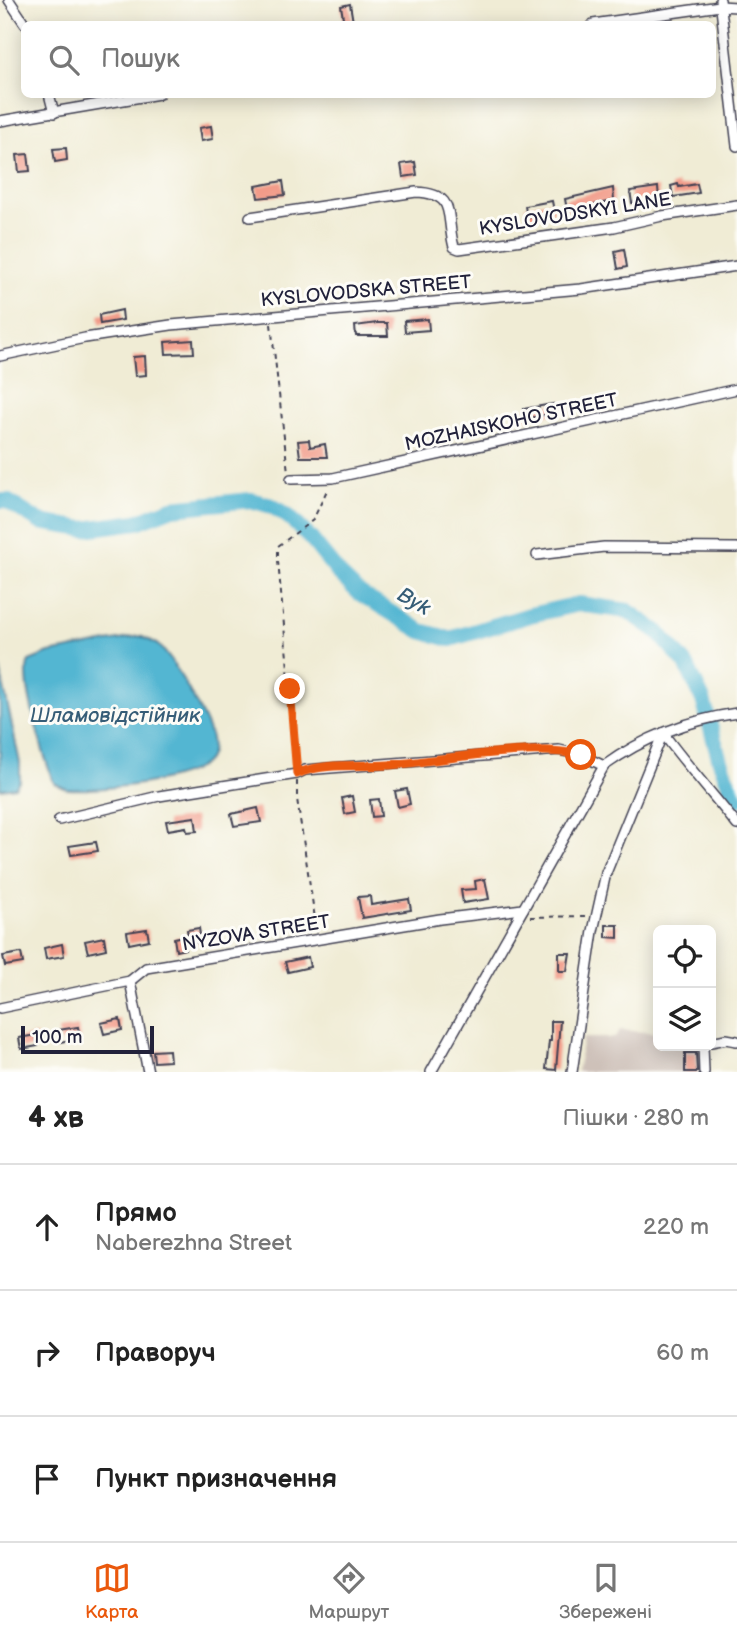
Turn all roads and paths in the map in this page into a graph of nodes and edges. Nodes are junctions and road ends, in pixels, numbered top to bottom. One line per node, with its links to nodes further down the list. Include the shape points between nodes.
1 (9, 0): 4 (street)
2 (720, 3): 3 (street); 5 (street); 9 (street)
3 (737, 7)
4 (23, 21)
5 (611, 21)
6 (50, 98): 8 (street)
7 (137, 98): 8 (street)
8 (54, 113): 10 (street)
9 (735, 117): 11 (street)
10 (0, 121)
11 (737, 146)
12 (737, 205): 13 (street, KYSLOVODSKYI LANE, via 614,228 458,249 452,240 446,203 429,193)
13 (250, 217)
14 (737, 266): 15 (street, KYSLOVODSKA STREET, via 581,289)
15 (270, 316): 16 (street, KYSLOVODSKA STREET, via 171,325); 19 (path)
16 (0, 356)
17 (737, 390): 18 (street, MOZHAISKOHO STREET)
18 (333, 478): 19 (street, MOZHAISKOHO STREET); 25 (path, via 313,520 278,546)
19 (291, 479)
20 (737, 548): 21 (street, via 604,547)
21 (537, 555)
22 (733, 714): 23 (street)
23 (663, 733): 24 (street, via 648,737); 27 (street); 29 (street, via 606,873)
24 (604, 766): 25 (street, via 581,755 549,750 330,767); 28 (street)
25 (297, 774): 26 (street, via 171,794); 30 (path)
26 (59, 820)
27 (737, 825)
28 (520, 913): 29 (path); 30 (street, NYZOVA STREET, via 440,919); 37 (street)
29 (596, 916): 38 (street)
30 (318, 940): 31 (street, NYZOVA STREET, via 146,968)
31 (130, 981): 32 (street, NYZOVA STREET); 36 (street)
32 (0, 1007)
33 (716, 1040): 34 (street)
34 (737, 1041)
35 (704, 1051): 39 (street)
36 (148, 1072)
37 (431, 1072)
38 (572, 1072)
39 (704, 1072)

